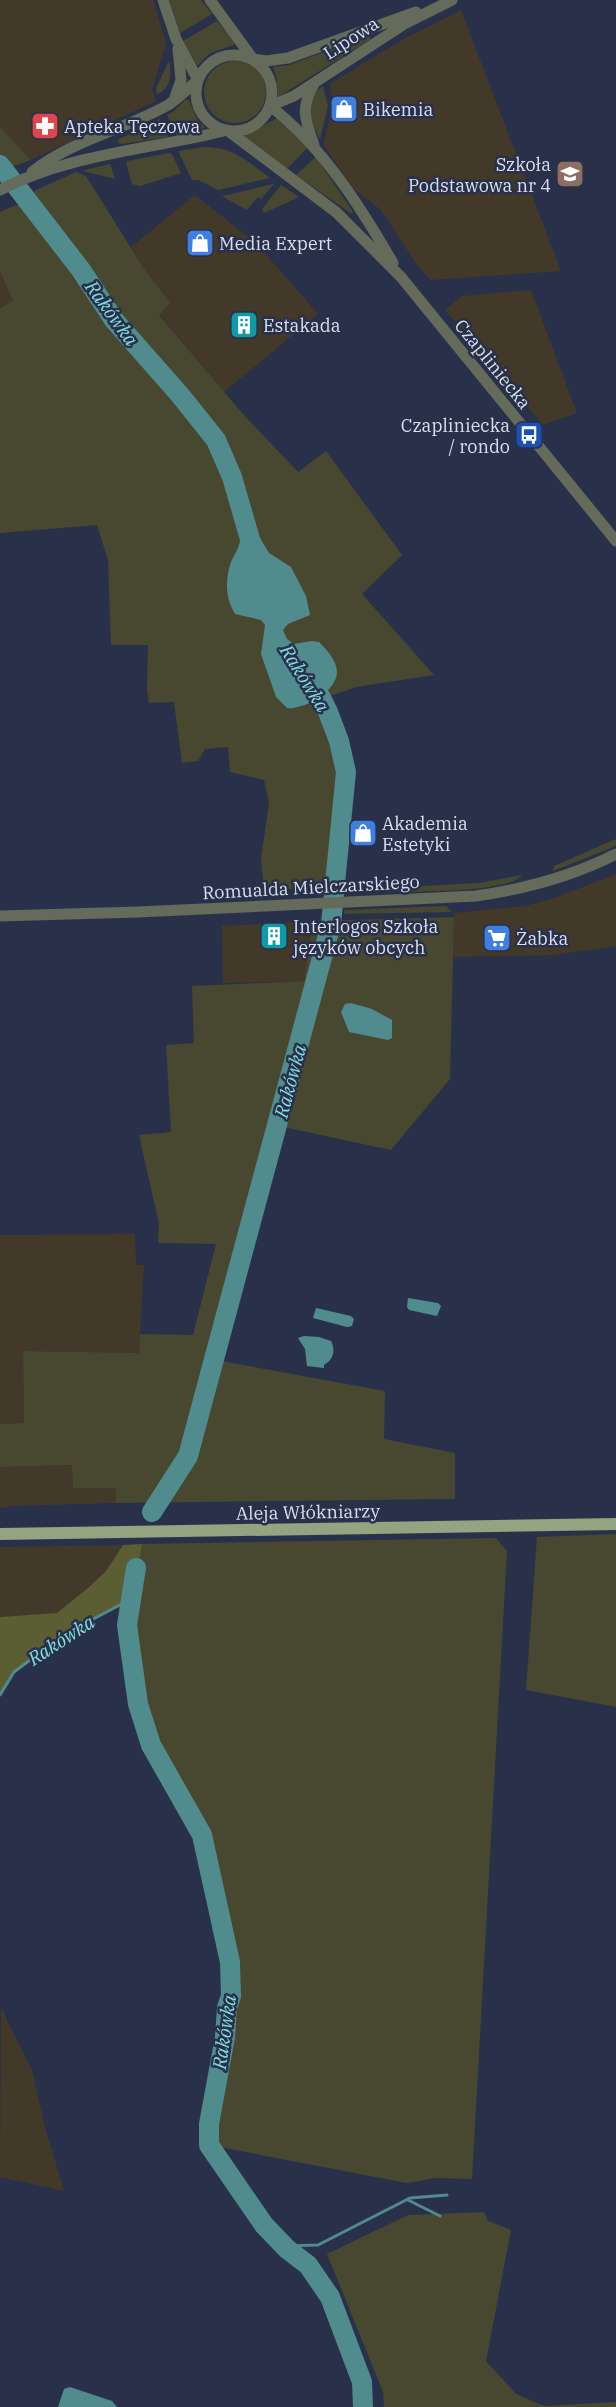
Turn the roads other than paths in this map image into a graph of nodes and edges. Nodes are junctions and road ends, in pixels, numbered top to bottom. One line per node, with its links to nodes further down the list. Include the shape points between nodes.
1 (163, 0): 5 (street)
2 (210, 0): 6 (street)
3 (447, 0): 6 (street, Lipowa, via 288,58)
4 (452, 0): 8 (street, Lipowa, via 406,23)
5 (176, 39): 7 (street); 9 (street, via 181,80)
6 (253, 59): 7 (street, via 232,54 221,57 203,70); 10 (street, via 265,70 272,85)
7 (198, 80): 9 (street); 11 (street, via 197,101 201,112 216,126)
8 (315, 83): 10 (street, Lipowa); 12 (street, via 305,102 304,113)
9 (169, 104): 13 (street, via 50,159)
10 (270, 106): 11 (street, via 257,123 243,130); 12 (street, Czapliniecka)
11 (227, 130): 13 (street, via 114,151); 15 (street, Czapliniecka, via 336,212)
12 (314, 145): 15 (street, Czapliniecka, via 374,229)
13 (26, 177): 14 (street)
14 (0, 190)
15 (401, 277): 16 (street, Czapliniecka)
16 (616, 541)
17 (616, 854): 18 (street, Romualda Mielczarskiego, via 552,880 510,890 436,898)
18 (0, 916)
19 (616, 1524): 20 (main road, Aleja Włókniarzy)
20 (0, 1534)

